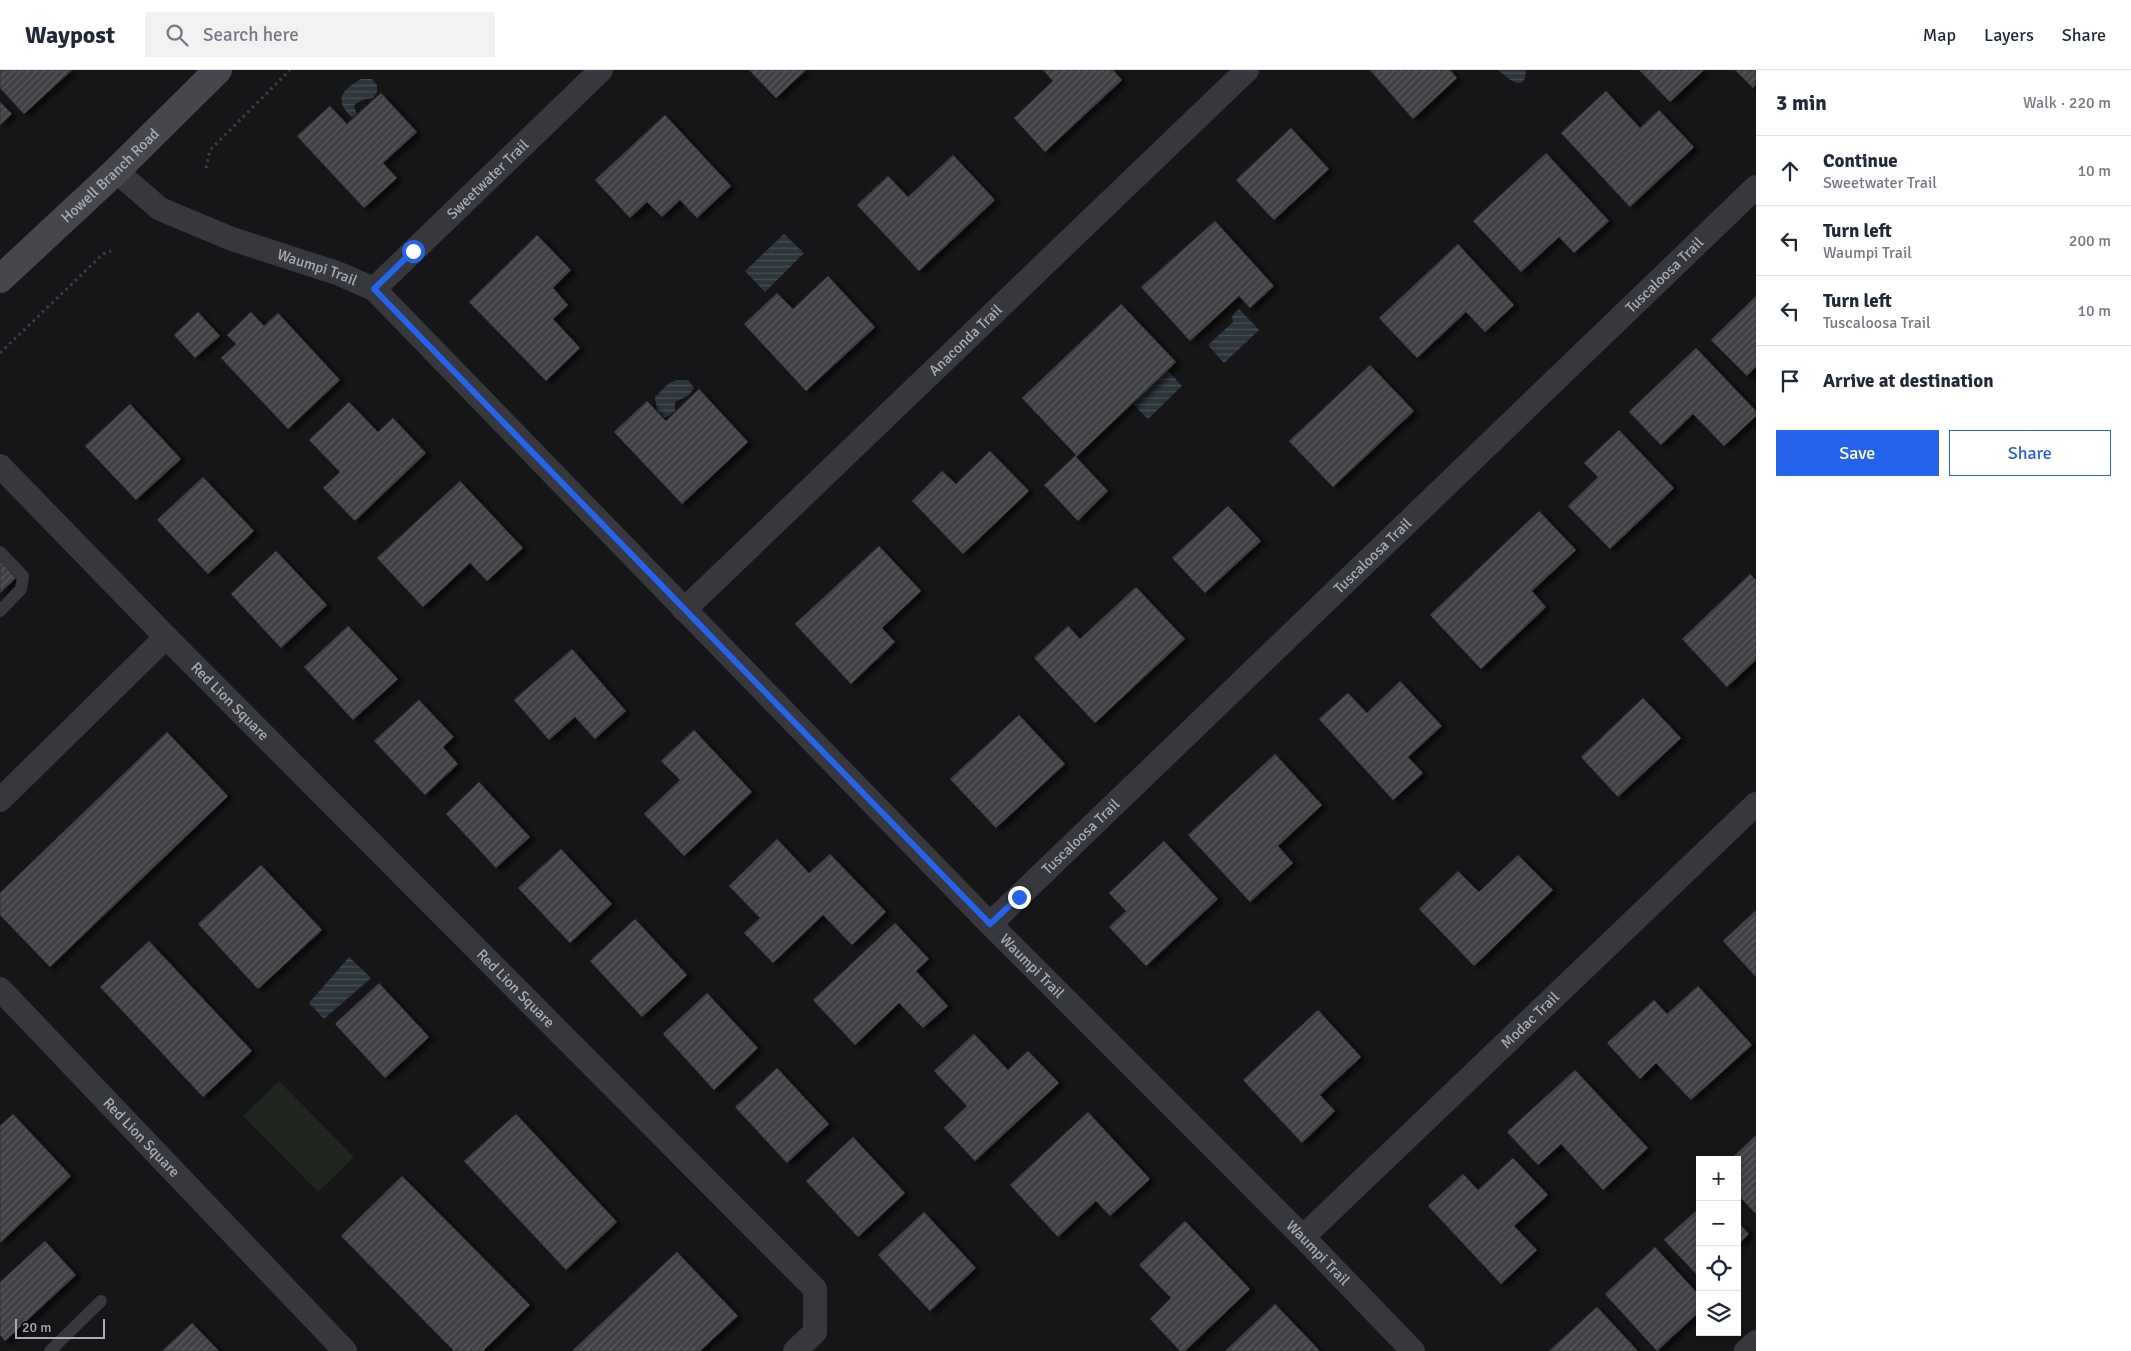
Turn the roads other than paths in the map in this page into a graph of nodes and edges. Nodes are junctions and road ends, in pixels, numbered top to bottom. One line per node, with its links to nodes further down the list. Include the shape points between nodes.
1 (601, 70): 7 (street, Sweetwater Trail)
2 (1247, 70): 10 (street, Anaconda Trail)
3 (211, 72): 4 (main road, Howell Branch Road)
4 (116, 171): 6 (main road, Howell Branch Road); 7 (street, Waumpi Trail, via 160,209 232,239 337,273)
5 (1756, 187): 15 (street, Tuscaloosa Trail)
6 (0, 279)
7 (374, 289): 10 (street, Waumpi Trail)
8 (0, 466): 12 (street, Red Lion Square)
9 (0, 552): 11 (lane, via 23,576 21,589)
10 (684, 610): 15 (street, Waumpi Trail)
11 (0, 611)
12 (166, 637): 13 (street); 22 (street, Red Lion Square, via 815,1289 815,1332)
13 (0, 800)
14 (1756, 804): 17 (street, Modac Trail)
15 (990, 924): 17 (street, Waumpi Trail)
16 (0, 989): 21 (street, Red Lion Square)
17 (1303, 1237): 23 (street, Waumpi Trail)
18 (101, 1300): 20 (lane)
19 (1756, 1342): 24 (street)
20 (50, 1351)
21 (345, 1351)
22 (795, 1351)
23 (1413, 1351)
24 (1746, 1351)

